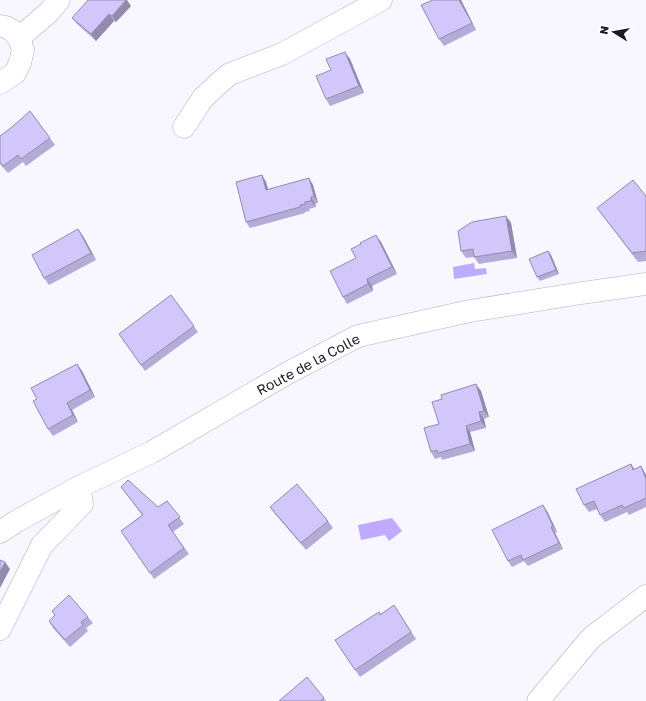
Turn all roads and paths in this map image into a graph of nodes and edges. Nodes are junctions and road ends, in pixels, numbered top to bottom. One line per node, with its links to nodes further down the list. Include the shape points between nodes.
1 (59, 0): 4 (street)
2 (381, 0): 6 (street, via 282,54 230,74 203,98)
3 (0, 26): 4 (street, via 13,31)
4 (19, 38): 5 (street, via 23,50 20,63 15,72)
5 (0, 83)
6 (184, 127)
7 (646, 284): 8 (street, Route de la Colle, via 470,311 358,336 286,374 152,452)
8 (79, 486): 9 (street, Route de la Colle); 11 (street, via 82,504 42,545)
9 (0, 532)
10 (646, 596): 12 (street, via 591,638)
11 (0, 629)
12 (538, 701)

